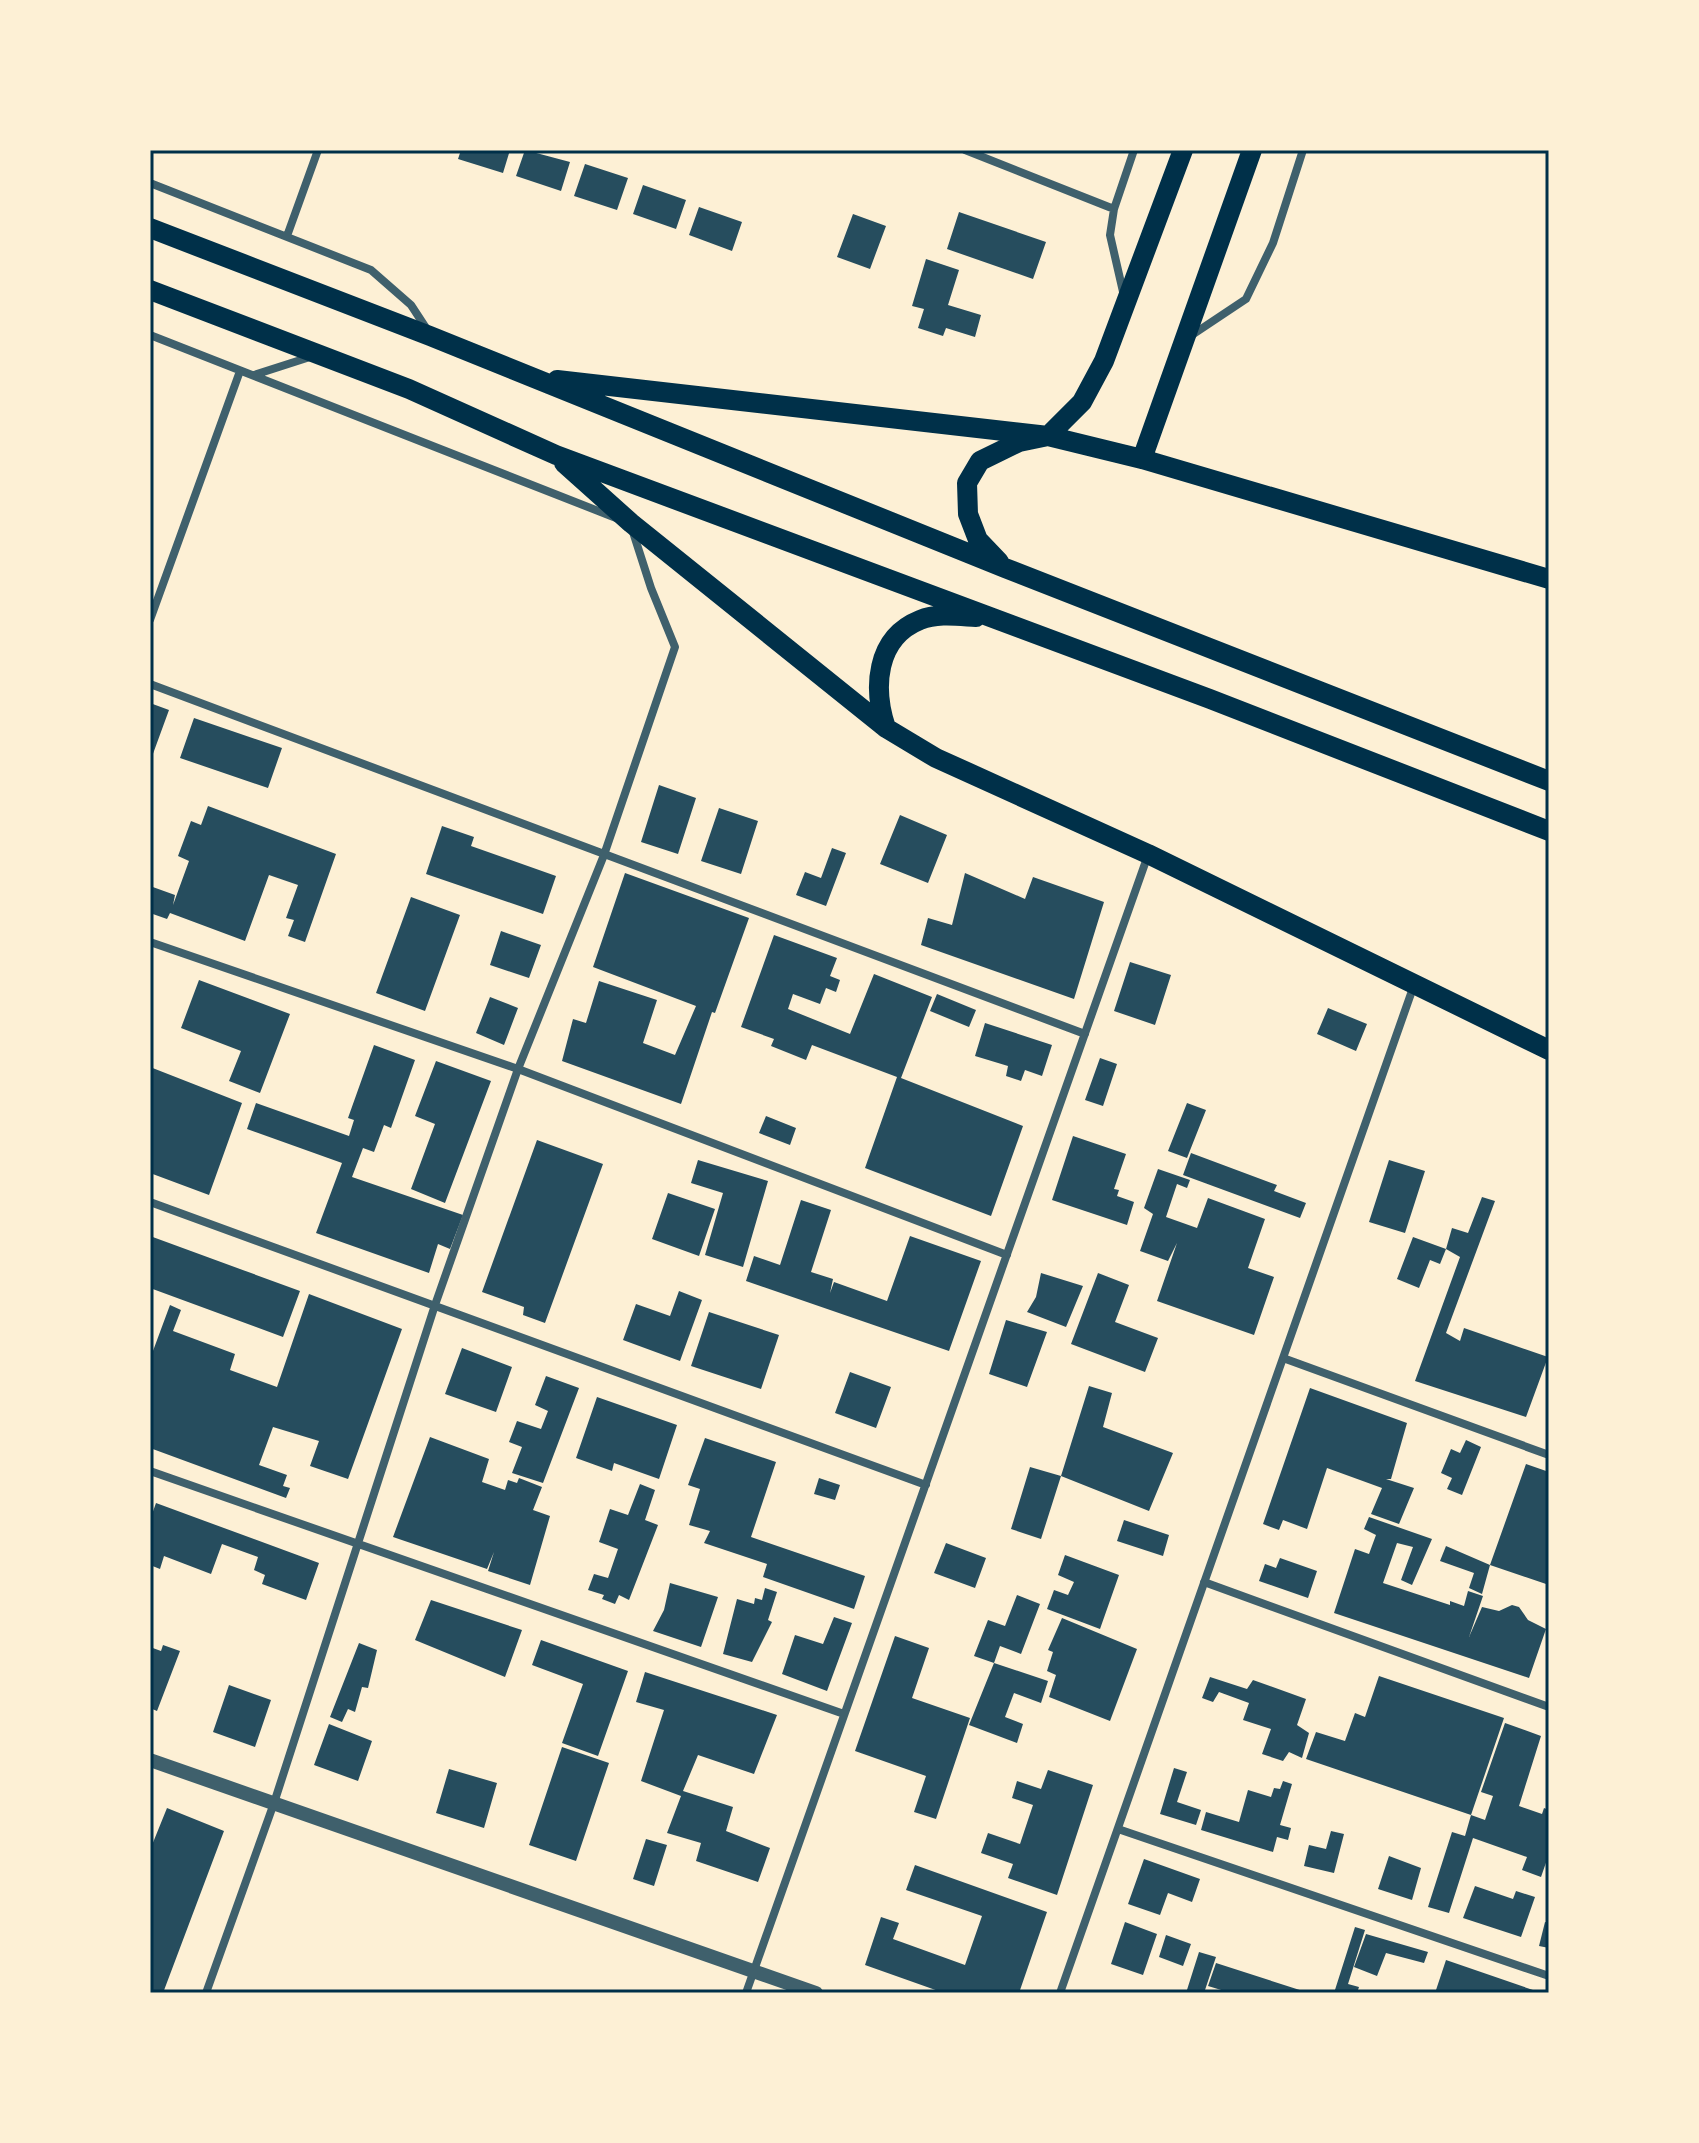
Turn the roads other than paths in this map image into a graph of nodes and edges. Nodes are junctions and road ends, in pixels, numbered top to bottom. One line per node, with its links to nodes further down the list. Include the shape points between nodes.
1 (318, 150): 10 (street)
2 (965, 150): 8 (street)
3 (1134, 150): 8 (street)
4 (1183, 150): 12 (main road)
5 (1252, 150): 15 (main road)
6 (1303, 150): 15 (street, via 1273,243 1246,299)
7 (150, 183): 10 (street)
8 (1114, 209): 12 (street, via 1110,235)
9 (150, 228): 14 (main road)
10 (287, 236): 14 (street, via 371,270 411,305)
11 (150, 290): 16 (main road)
12 (1125, 303): 20 (main road, via 1082,402)
13 (150, 335): 17 (street)
14 (430, 336): 19 (main road)
15 (1184, 340): 22 (main road)
16 (318, 354): 18 (street); 21 (main road)
17 (240, 371): 18 (street); 27 (street)
18 (253, 376): 23 (street)
19 (526, 376): 20 (main road); 24 (main road)
20 (1048, 436): 22 (main road); 24 (main road, via 1019,442 980,461 967,483 968,514 978,540)
21 (556, 455): 23 (main road); 26 (main road)
22 (1142, 459): 25 (main road)
23 (631, 523): 29 (main road); 33 (street, via 675,647)
24 (1005, 568): 30 (main road)
25 (1549, 579)
26 (992, 617): 29 (main road, via 935,616 902,631 887,647 878,674 878,705); 31 (main road)
27 (150, 620)
28 (150, 684): 33 (street)
29 (886, 728): 32 (main road, via 936,758)
30 (1549, 781)
31 (1549, 831)
32 (1148, 854): 35 (main road); 36 (street)
33 (604, 855): 36 (street); 38 (street)
34 (150, 942): 38 (street)
35 (1414, 984): 37 (main road); 42 (street)
36 (1085, 1034): 40 (street)
37 (1549, 1050)
38 (518, 1069): 40 (street); 41 (street)
39 (150, 1202): 41 (street)
40 (1007, 1255): 45 (street)
41 (435, 1305): 45 (street); 46 (street)
42 (1283, 1358): 43 (street); 47 (street)
43 (1549, 1455)
44 (150, 1471): 46 (street)
45 (926, 1485): 49 (street)
46 (358, 1542): 49 (street); 51 (street)
47 (1204, 1582): 48 (street); 52 (street)
48 (1549, 1707)
49 (844, 1714): 53 (street)
50 (150, 1760): 51 (street)
51 (274, 1803): 53 (street); 55 (street)
52 (1118, 1829): 54 (street); 58 (street)
53 (754, 1971): 56 (street); 57 (street)
54 (1549, 1976)
55 (206, 1993)
56 (746, 1993)
57 (816, 1993)
58 (1060, 1993)

